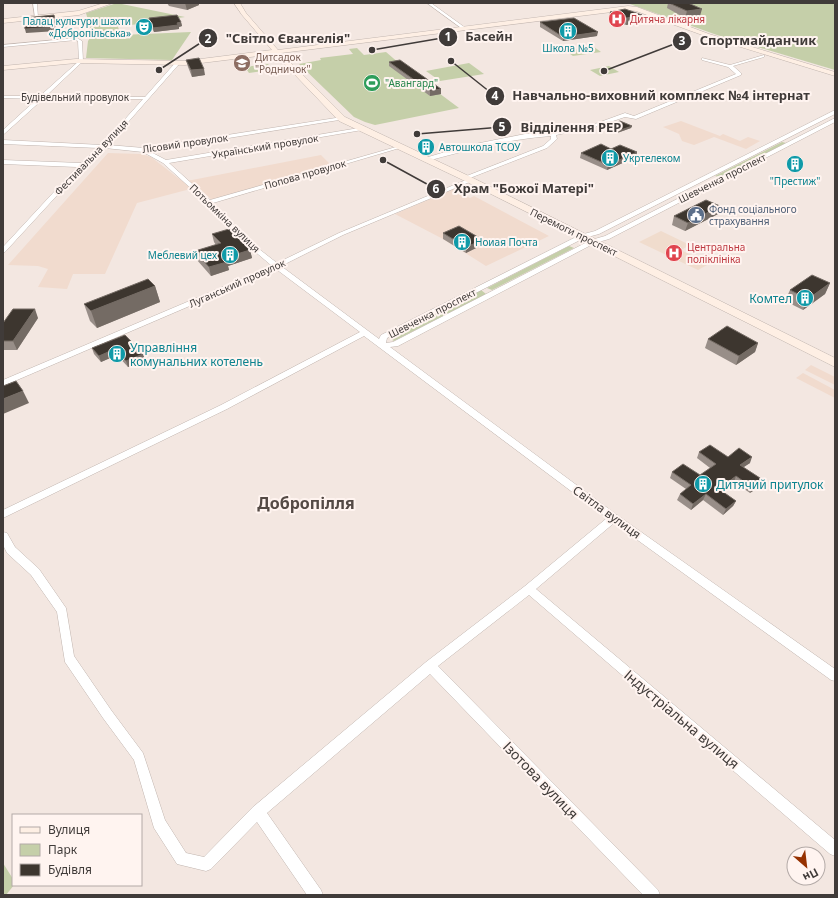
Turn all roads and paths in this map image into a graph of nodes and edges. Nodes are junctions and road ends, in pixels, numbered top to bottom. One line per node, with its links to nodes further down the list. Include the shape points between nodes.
1 (35, 3): 7 (street)
2 (110, 3): 7 (main road, via 79,13)
3 (237, 3): 11 (main road, Перемоги проспект)
4 (429, 3): 9 (street)
5 (618, 3): 6 (main road)
6 (628, 8): 9 (main road); 12 (main road, via 686,33); 18 (main road)
7 (37, 17): 8 (main road)
8 (3, 21)
9 (465, 29): 11 (main road)
10 (3, 46): 14 (street, via 74,39 80,41)
11 (277, 52): 15 (main road); 24 (main road, Перемоги проспект)
12 (762, 56): 16 (street); 19 (main road)
13 (704, 59): 16 (street)
14 (81, 61): 15 (main road); 17 (main road); 21 (street)
15 (178, 63): 22 (street, Фестивальна вулиця)
16 (730, 66): 28 (street, via 739,74 634,118 625,115 593,126)
17 (3, 68)
18 (835, 74)
19 (835, 78)
20 (3, 97): 21 (street, Будівельний провулок)
21 (43, 97): 22 (street, Будівельний провулок); 27 (street)
22 (146, 98): 31 (street, Фестивальна вулиця)
23 (835, 112): 39 (street, Шевченка проспект, via 597,233)
24 (342, 119): 26 (main road, Перемоги проспект); 32 (street, Лісовий провулок)
25 (835, 120): 40 (street, Шевченка проспект, via 607,238)
26 (365, 129): 30 (main road, Перемоги проспект); 35 (street, Український провулок)
27 (3, 133)
28 (553, 134): 33 (street, via 525,136 465,148); 37 (street, Луганський провулок, via 554,139 545,147)
29 (3, 142): 31 (street, Лісовий провулок)
30 (401, 146): 33 (main road, Перемоги проспект); 38 (street, Попова провулок)
31 (103, 147): 32 (street, Лісовий провулок); 36 (street, Фестивальна вулиця)
32 (144, 150): 35 (street, Потьомкіна вулиця)
33 (427, 159): 37 (main road, Перемоги проспект)
34 (3, 162): 36 (street)
35 (165, 162): 38 (street, Потьомкіна вулиця)
36 (82, 164): 41 (street, Фестивальна вулиця)
37 (468, 179): 39 (main road, Перемоги проспект); 42 (street, Луганський провулок, via 341,234)
38 (209, 202): 42 (street, Потьомкіна вулиця, via 248,243)
39 (582, 236): 40 (main road, Перемоги проспект); 44 (street, Шевченка проспект, via 384,337)
40 (593, 241): 44 (street, Шевченка проспект, via 395,344); 45 (main road, Перемоги проспект)
41 (3, 251)
42 (278, 266): 43 (street, Потьомкіна вулиця); 46 (street, Луганський провулок)
43 (364, 333): 44 (street, Потьомкіна вулиця); 47 (street, via 224,407)
44 (381, 346): 48 (street, Світла вулиця)
45 (835, 363)
46 (3, 383)
47 (3, 514)
48 (614, 518): 50 (street); 52 (street, Світла вулиця)
49 (3, 536): 53 (street, via 11,550 35,572 62,611 69,658 139,757 160,823 182,860 206,864)
50 (528, 589): 51 (street); 54 (street, Індустріальна вулиця)
51 (430, 666): 53 (street); 56 (street, Ізотова вулиця)
52 (835, 676)
53 (258, 812): 55 (street)
54 (835, 849)
55 (316, 895)
56 (653, 895)

